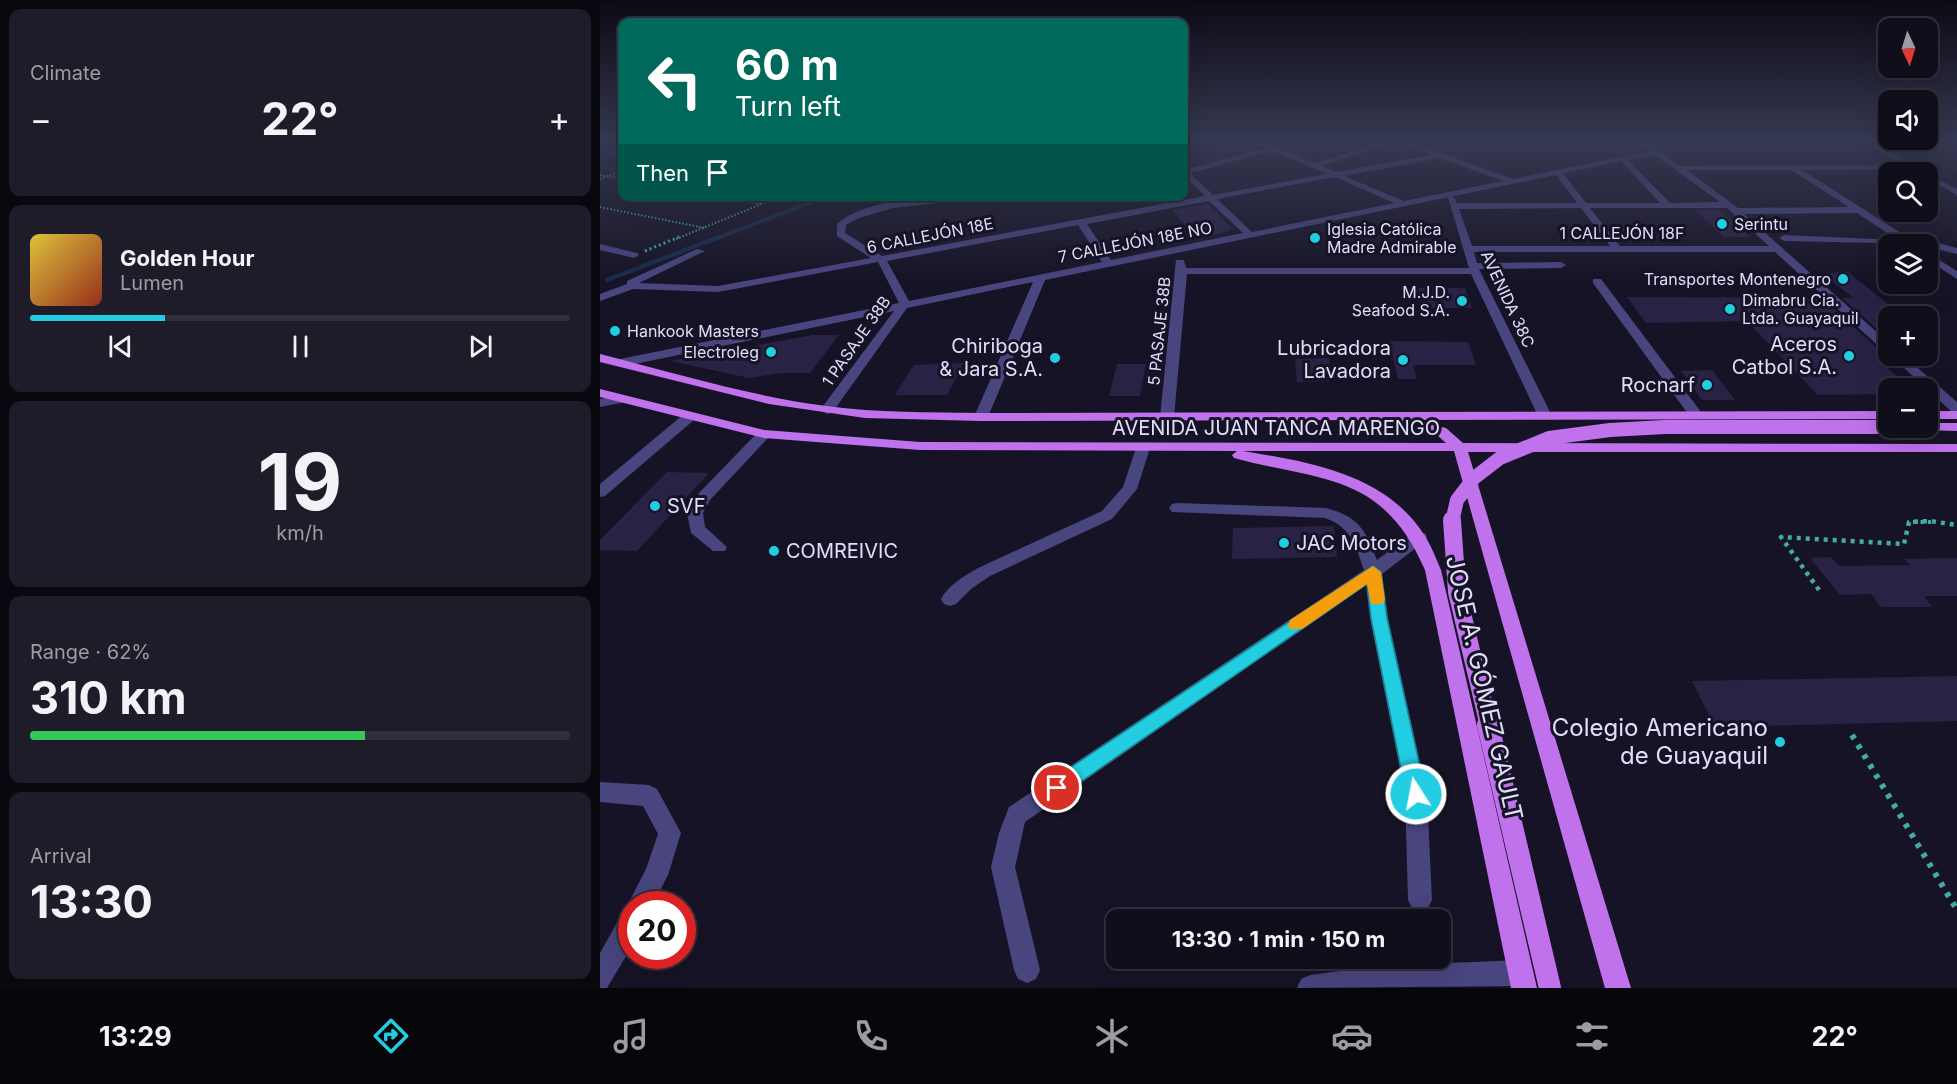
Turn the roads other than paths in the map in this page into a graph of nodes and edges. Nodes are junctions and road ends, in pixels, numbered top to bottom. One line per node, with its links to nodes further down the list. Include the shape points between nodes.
1 (1200, 187): 10 (street)
2 (1269, 187): 10 (street, 6 CALLEJÓN 18E)
3 (1363, 187): 12 (street)
4 (1482, 187): 9 (street, 7 CALLEJÓN 18E NO)
5 (1570, 187): 15 (street)
6 (1650, 187): 13 (street)
7 (1706, 187): 16 (street)
8 (1824, 187): 17 (street)
9 (1449, 194): 12 (street, 7 CALLEJÓN 18E NO); 14 (street, AVENIDA 38C)
10 (1211, 198): 18 (street, 6 CALLEJÓN 18E); 19 (street)
11 (944, 201): 32 (street, via 882,207 853,216 842,224 840,234)
12 (1402, 203): 19 (street, 7 CALLEJÓN 18E NO)
13 (1667, 205): 15 (street); 16 (street)
14 (1454, 206): 15 (street); 26 (street, AVENIDA 38C)
15 (1585, 206): 25 (street)
16 (1732, 208): 17 (street); 27 (street)
17 (1861, 210): 20 (street)
18 (1081, 222): 32 (street, 6 CALLEJÓN 18E); 33 (street)
19 (1250, 234): 28 (street, 7 CALLEJÓN 18E NO)
20 (1896, 234)
21 (1784, 238): 22 (street)
22 (1878, 242)
23 (1938, 246): 29 (street)
24 (600, 247): 31 (street)
25 (1616, 248): 26 (street, 1 CALLEJÓN 18F); 27 (street, 1 CALLEJÓN 18F)
26 (1467, 249): 36 (street, AVENIDA 38C)
27 (1777, 249): 44 (street)
28 (1178, 250): 33 (street, 7 CALLEJÓN 18E NO); 37 (street, 5 PASAJE 38B)
29 (1957, 250)
30 (700, 251): 41 (street)
31 (634, 255)
32 (882, 260): 41 (street, 6 CALLEJÓN 18E, via 718,289 644,285); 43 (street, 1 PASAJE 38B)
33 (1108, 262): 38 (street, 7 CALLEJÓN 18E NO)
34 (1938, 262): 39 (street)
35 (1561, 265): 36 (street)
36 (1474, 268): 37 (street); 57 (street, AVENIDA 38C)
37 (1182, 271): 61 (street, 5 PASAJE 38B)
38 (1041, 276): 43 (street, 7 CALLEJÓN 18E NO); 60 (street)
39 (1957, 276)
40 (1597, 281): 58 (street)
41 (618, 289): 42 (street, 6 CALLEJÓN 18E)
42 (600, 298)
43 (905, 303): 46 (street, 7 CALLEJÓN 18E NO); 52 (street, 1 PASAJE 38B)
44 (1878, 339)
45 (600, 358): 46 (main road, AVENIDA JUAN TANCA MARENGO)
46 (620, 363): 52 (main road, AVENIDA JUAN TANCA MARENGO, via 715,389)
47 (1908, 366): 51 (street)
48 (600, 393): 49 (main road, AVENIDA JUAN TANCA MARENGO)
49 (621, 399): 50 (street); 59 (main road, AVENIDA JUAN TANCA MARENGO)
50 (600, 404)
51 (1957, 409)
52 (827, 410): 60 (main road, AVENIDA JUAN TANCA MARENGO)
53 (1342, 415): 57 (main road, AVENIDA JUAN TANCA MARENGO); 61 (main road, AVENIDA JUAN TANCA MARENGO); 67 (main road, via 1417,424 1441,431)
54 (1878, 415): 58 (main road, AVENIDA JUAN TANCA MARENGO)
55 (1938, 415): 56 (main road)
56 (1957, 415)
57 (1545, 416): 58 (main road, AVENIDA JUAN TANCA MARENGO)
58 (1696, 416)
59 (688, 417): 65 (main road, AVENIDA JUAN TANCA MARENGO); 70 (street)
60 (981, 417): 61 (main road, AVENIDA JUAN TANCA MARENGO)
61 (1167, 417)
62 (1878, 427): 85 (main road, bridge, via 1665,428 1549,438 1500,458 1474,478 1457,500 1451,525 1457,592)
63 (1938, 427): 64 (main road)
64 (1957, 427)
65 (764, 434): 68 (main road, AVENIDA JUAN TANCA MARENGO, via 920,446); 73 (street, via 704,497 695,513 697,530)
66 (1198, 447): 67 (main road, AVENIDA JUAN TANCA MARENGO); 68 (main road, AVENIDA JUAN TANCA MARENGO); 72 (main road, JOSE A. GÓMEZ GAULT, via 1287,463 1358,485 1384,498)
67 (1460, 447): 69 (main road, AVENIDA JUAN TANCA MARENGO); 86 (main road, JOSE A. GÓMEZ GAULT)
68 (1143, 448): 75 (street, via 1130,489 1107,515 984,572)
69 (1957, 448)
70 (600, 492)
71 (1177, 508): 74 (street, via 1326,513 1341,518 1359,533)
72 (1419, 537): 74 (street); 82 (main road, JOSE A. GÓMEZ GAULT, via 1433,570)
73 (719, 547)
74 (1373, 572): 78 (street, via 1416,794); 80 (street, via 1017,815 1003,867)
75 (950, 599)
76 (600, 792): 77 (street, via 649,796 670,832)
77 (647, 891)
78 (1420, 900)
79 (618, 946): 81 (street)
80 (1028, 970)
81 (600, 978)
82 (1522, 980): 83 (street)
83 (1376, 984): 84 (street)
84 (1310, 988)
85 (1550, 988)
86 (1618, 988)

